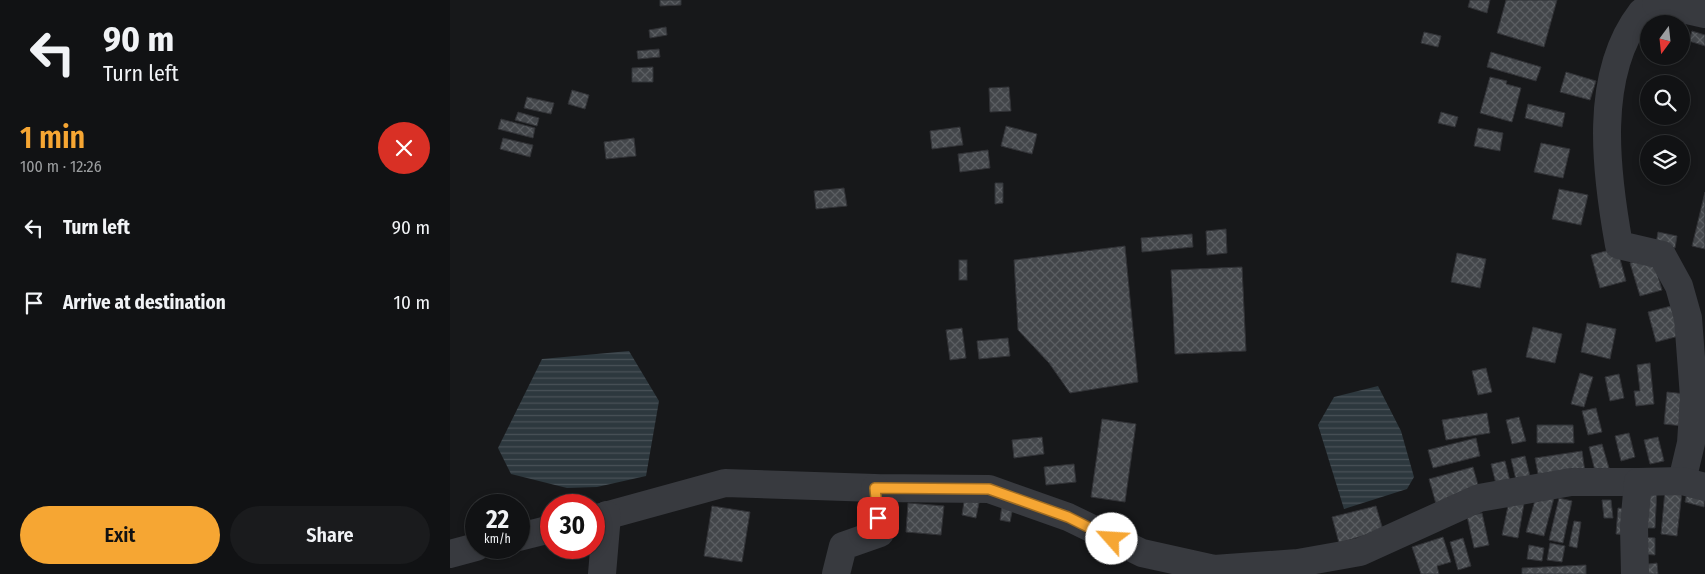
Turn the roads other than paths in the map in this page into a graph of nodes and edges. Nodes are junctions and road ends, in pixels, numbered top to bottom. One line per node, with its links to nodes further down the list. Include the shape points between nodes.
1 (1658, 2): 2 (street); 4 (street, via 1642,12 1623,43 1608,95 1610,194 1619,245 1662,255 1679,286 1688,318 1694,397 1691,443)
2 (1705, 14)
3 (1638, 482): 4 (street); 10 (street, via 1571,482 1479,498 1360,552 1298,563 1214,569); 13 (street, via 1634,526)
4 (1694, 484)
5 (875, 488): 6 (street, via 725,483); 10 (street, via 989,489 1068,517); 12 (street, via 880,533 843,546)
6 (605, 516)
7 (465, 550): 8 (street)
8 (450, 554)
9 (601, 559): 11 (street)
10 (1142, 564)
11 (602, 574)
12 (836, 574)
13 (1635, 574)

